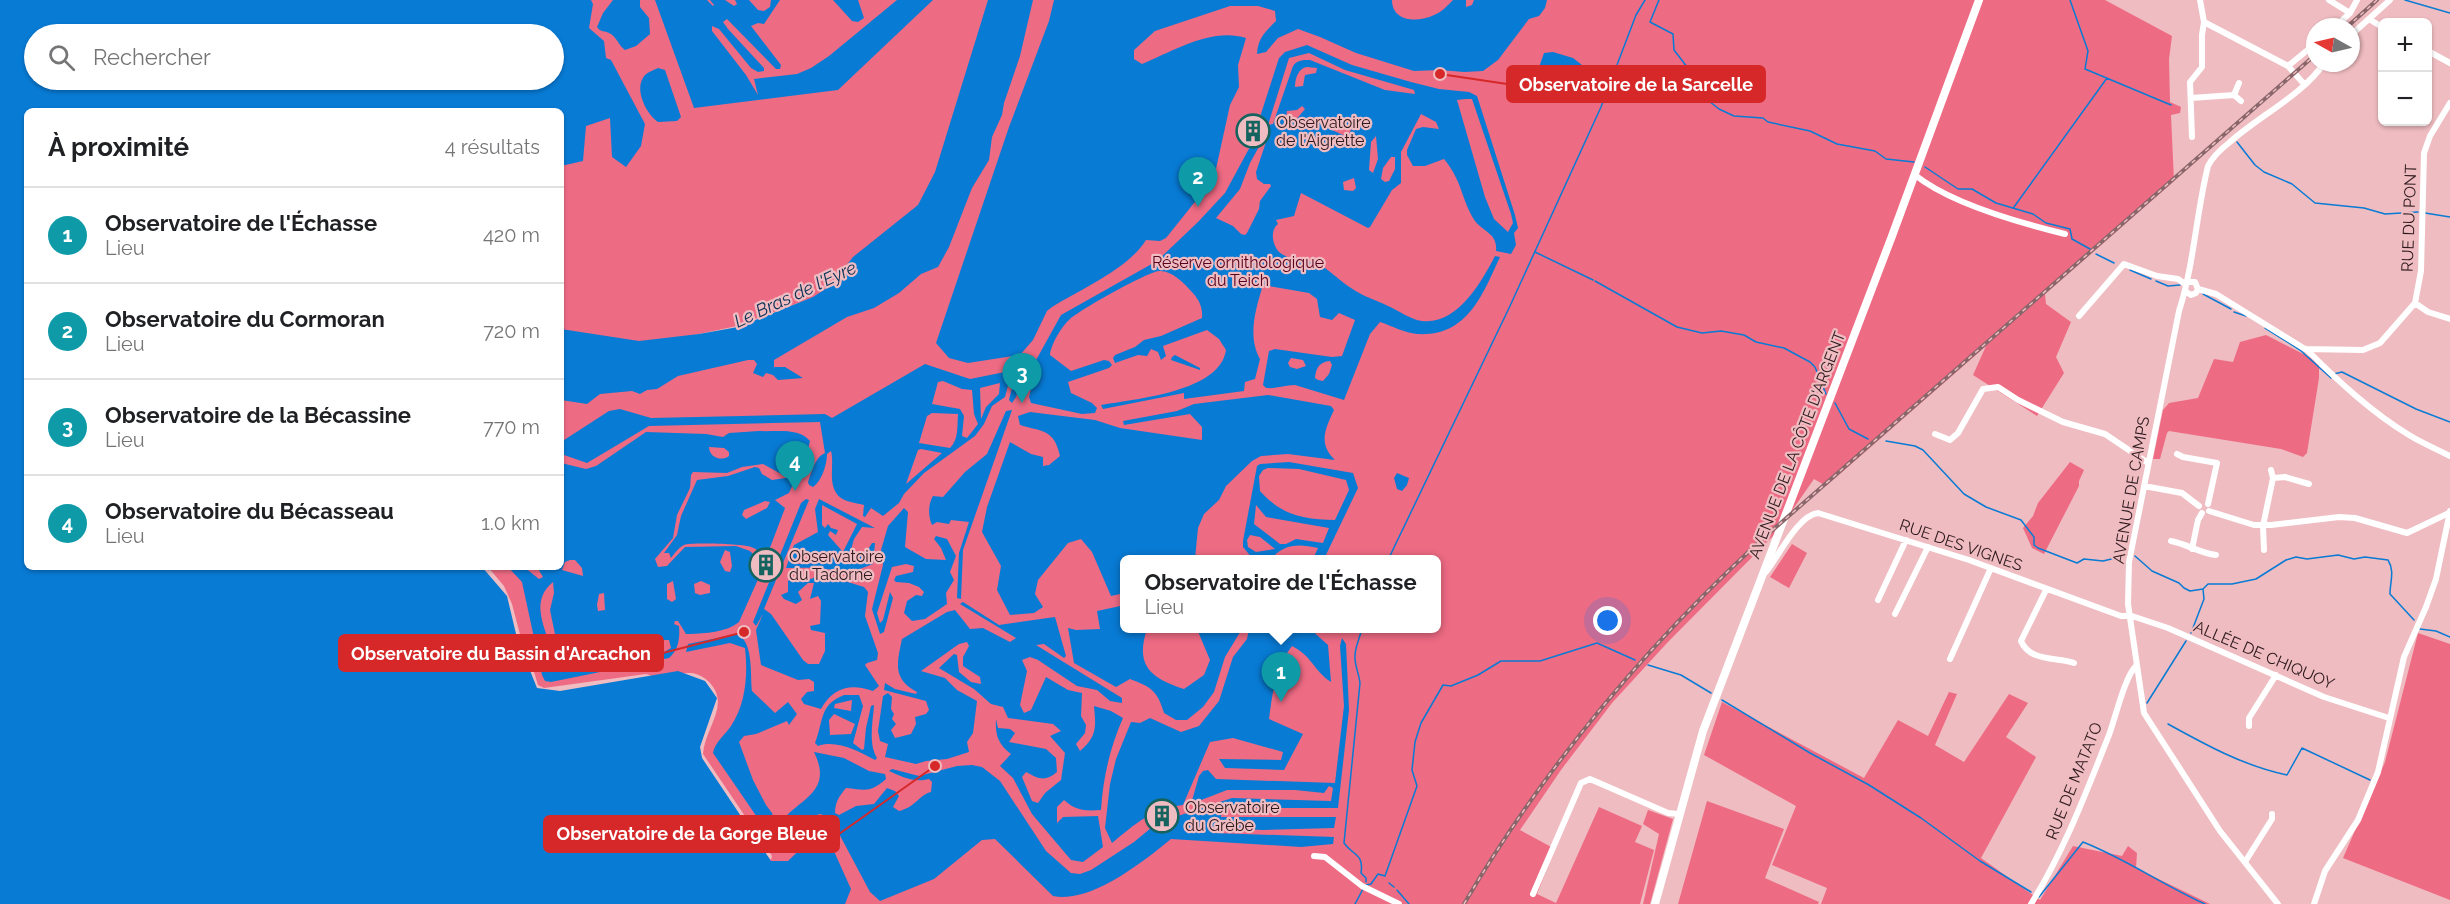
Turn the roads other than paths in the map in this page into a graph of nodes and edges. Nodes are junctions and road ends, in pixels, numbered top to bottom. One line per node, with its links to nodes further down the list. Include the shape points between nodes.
1 (1979, 0): 24 (main road, AVENUE DE LA CÔTE D'ARGENT)
2 (2200, 0): 9 (street)
3 (2329, 0): 6 (street)
4 (2357, 0): 6 (street)
5 (2390, 0): 8 (street)
6 (2350, 13): 7 (street)
7 (2344, 18)
8 (2369, 19): 10 (street); 11 (street)
9 (2204, 22): 15 (street); 20 (street, via 2202,67 2190,82)
10 (2378, 25)
11 (2360, 27)
12 (2306, 51): 15 (street)
13 (2432, 54): 14 (street)
14 (2450, 63)
15 (2288, 66): 18 (street)
16 (2318, 72): 18 (street, AVENUE DE CAMPS)
17 (2239, 83): 19 (street)
18 (2304, 84): 26 (street, AVENUE DE CAMPS, via 2211,161 2188,265)
19 (2234, 94): 20 (street); 21 (street)
20 (2191, 98): 23 (street)
21 (2241, 101)
22 (2450, 103): 27 (street, RUE DU PONT, via 2424,153 2421,271)
23 (2192, 137)
24 (1915, 175): 25 (street, via 1935,188 2008,219); 45 (main road, AVENUE DE LA CÔTE D'ARGENT)
25 (2065, 234)
26 (2190, 286): 28 (street, via 2124,264); 30 (street, via 2216,294); 34 (street, AVENUE DE CAMPS, via 2179,311)
27 (2415, 303): 29 (street); 30 (street, via 2380,343 2363,350)
28 (2079, 316)
29 (2450, 319)
30 (2305, 349): 33 (street, via 2386,419)
31 (1935, 434): 34 (street, via 1950,440 1983,389 1998,387 2063,422 2105,434)
32 (2177, 454): 40 (street, via 2217,463)
33 (2450, 456)
34 (2148, 463): 38 (street, AVENUE DE CAMPS)
35 (2271, 470): 36 (street)
36 (2273, 478): 37 (street); 43 (street)
37 (2309, 484)
38 (2144, 486): 39 (street, via 2182,493); 58 (street, AVENUE DE CAMPS, via 2129,562)
39 (2199, 506): 40 (street, via 2203,502); 42 (street)
40 (2209, 507): 42 (street); 43 (street)
41 (2450, 512): 43 (street, via 2407,533 2339,517); 63 (street, via 2436,579 2404,657)
42 (2202, 513): 50 (street)
43 (2263, 526): 51 (street)
44 (1791, 536): 45 (street); 46 (street, RUE DES VIGNES, via 1804,520 1818,513); 48 (street, RUE DES VIGNES)
45 (1776, 539): 48 (street); 54 (main road, AVENUE DE LA CÔTE D'ARGENT)
46 (1906, 540): 49 (street, RUE DES VIGNES); 56 (street)
47 (2171, 541): 50 (street)
48 (1786, 545): 54 (street, RUE DES VIGNES)
49 (1928, 547): 53 (street, RUE DES VIGNES); 57 (street)
50 (2192, 549): 52 (street)
51 (2264, 550)
52 (2216, 555)
53 (1991, 568): 55 (street, RUE DES VIGNES); 59 (street)
54 (1761, 579): 65 (main road, AVENUE DE LA CÔTE D'ARGENT, via 1703,731)
55 (2046, 590): 58 (street, RUE DES VIGNES); 60 (street, via 2022,644 2038,656)
56 (1878, 600)
57 (1895, 614)
58 (2129, 616): 61 (street, AVENUE DE CAMPS); 62 (street, ALLÉE DE CHIQUOY, via 2168,628)
59 (1950, 659)
60 (2074, 663)
61 (2136, 666): 68 (street, AVENUE DE CAMPS, via 2144,712 2152,727 2220,831); 72 (street, RUE DE MATATO, via 2057,860)
62 (2276, 675): 63 (street, ALLÉE DE CHIQUOY, via 2324,697); 64 (street)
63 (2389, 718): 74 (street, via 2378,772 2358,820 2325,871)
64 (2248, 726)
65 (1679, 814): 69 (street, via 1669,814 1590,779 1584,780); 71 (main road, AVENUE DE LA CÔTE D'ARGENT)
66 (2272, 814): 68 (street)
67 (1314, 856): 70 (street, via 1325,857 1365,888)
68 (2245, 862): 73 (street, AVENUE DE CAMPS)
69 (1533, 894)
70 (1399, 904)
71 (1655, 904)
72 (2031, 904)
73 (2278, 904)
74 (2314, 904)

